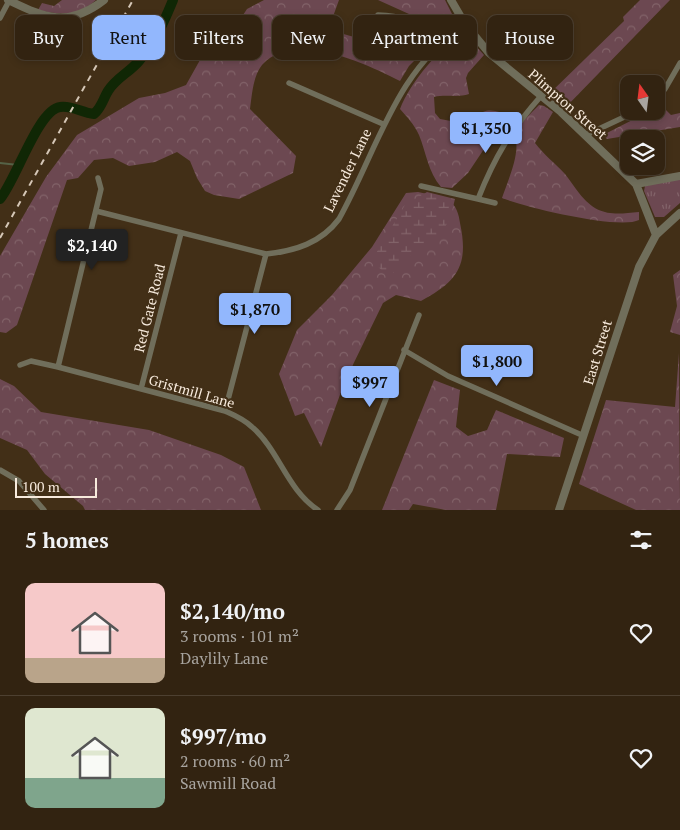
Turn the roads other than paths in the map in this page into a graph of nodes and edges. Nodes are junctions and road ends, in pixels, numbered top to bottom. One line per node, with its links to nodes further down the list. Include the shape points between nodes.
1 (8, 0): 2 (street, via 36,13 62,18 82,14); 5 (street)
2 (104, 0)
3 (451, 0): 4 (street, Plimpton Street)
4 (460, 15)
5 (0, 18)
6 (477, 38): 11 (street, Plimpton Street, via 489,53)
7 (425, 60): 13 (street, Lavender Lane)
8 (680, 63): 10 (street)
9 (289, 83): 13 (street)
10 (665, 89)
11 (541, 96): 14 (street, Plimpton Street); 19 (street, via 515,126 492,163)
12 (620, 119): 14 (street)
13 (383, 124): 25 (street, Lavender Lane, via 345,208 331,228 303,247)
14 (586, 135): 17 (street, Plimpton Street)
15 (680, 176): 17 (street)
16 (98, 178): 21 (street, via 102,185)
17 (636, 184): 24 (street, Plimpton Street)
18 (421, 186): 19 (street)
19 (478, 199): 20 (street)
20 (495, 203)
21 (96, 211): 23 (street, Lavender Lane); 29 (street)
22 (680, 213): 24 (street, East Street)
23 (181, 233): 25 (street, Lavender Lane); 30 (street, Red Gate Road)
24 (656, 234): 32 (street, East Street, via 639,266 624,306)
25 (266, 254): 31 (street)
26 (419, 315): 27 (street)
27 (404, 350): 32 (street, via 448,376); 36 (street, via 350,490)
28 (20, 365): 29 (street, Gristmill Lane, via 32,362)
29 (58, 367): 30 (street, Gristmill Lane)
30 (141, 389): 31 (street, Gristmill Lane)
31 (225, 411): 35 (street, Gristmill Lane, via 259,433 299,493)
32 (584, 436): 37 (street, East Street)
33 (0, 470): 34 (street, via 19,481)
34 (44, 510)
35 (318, 510)
36 (338, 510)
37 (559, 510)

